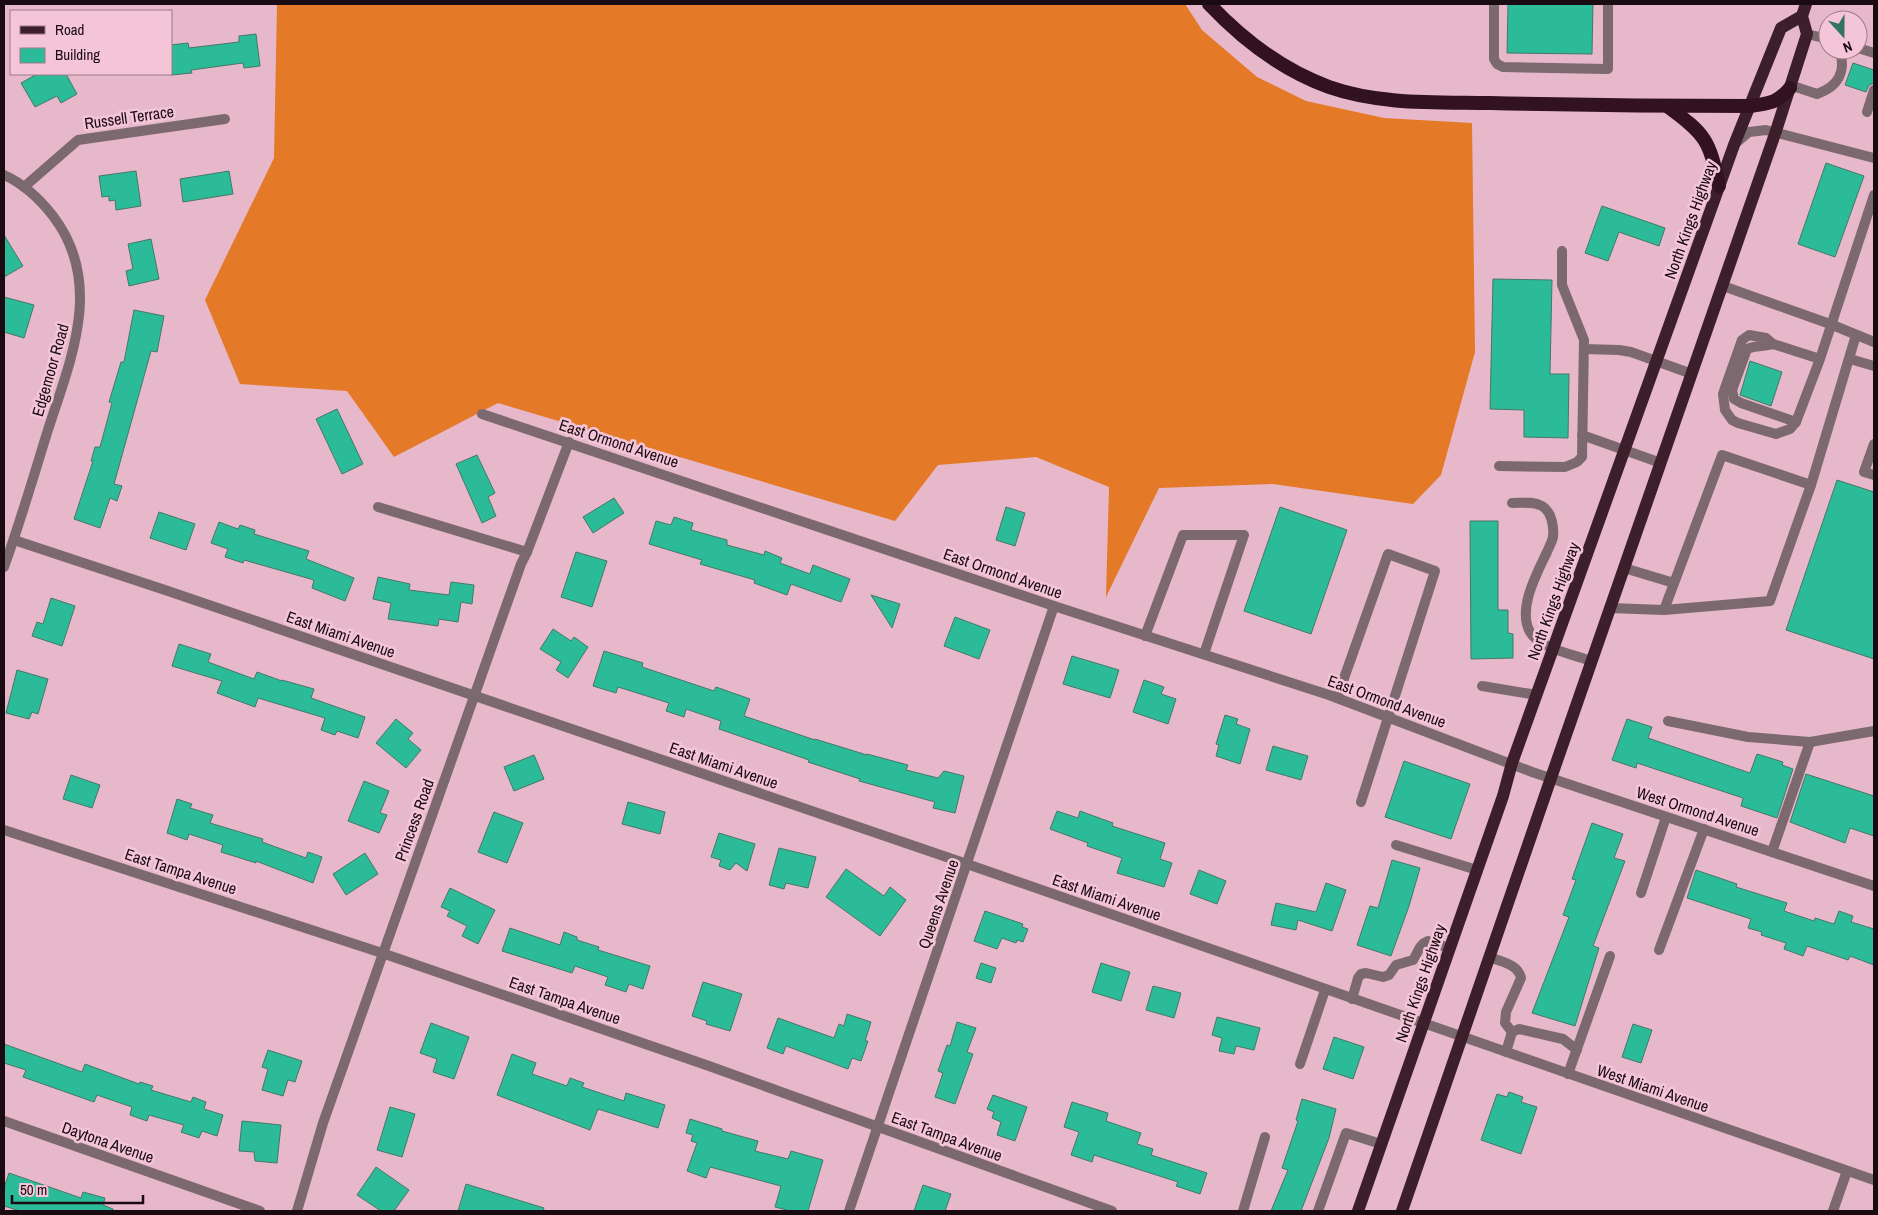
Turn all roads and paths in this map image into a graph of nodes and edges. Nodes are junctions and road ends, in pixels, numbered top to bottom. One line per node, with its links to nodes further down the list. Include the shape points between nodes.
1 (1209, 4): 10 (highway, via 1248,42 1290,70 1351,93 1402,101)
2 (1494, 4): 3 (street, via 1494,59 1497,64 1503,67 1608,69)
3 (1608, 4)
4 (1804, 10): 5 (main road, North Kings Highway); 11 (main road, North Kings Highway, via 1781,28)
5 (1807, 34): 6 (street); 8 (main road)
6 (1818, 37)
7 (1842, 60): 8 (street, via 1842,73 1828,90 1817,94 1796,86)
8 (1790, 88): 11 (highway, via 1775,101); 14 (main road)
9 (1874, 90): 12 (street)
10 (1667, 106): 11 (highway); 18 (highway, via 1695,127 1708,144)
11 (1751, 106): 15 (main road, North Kings Highway)
12 (1867, 112)
13 (225, 119): 19 (street, Russell Terrace, via 78,140)
14 (1776, 132): 15 (street, via 1749,132); 16 (street); 22 (main road)
15 (1734, 145): 18 (main road, North Kings Highway)
16 (1874, 158)
17 (4, 175): 19 (street, Edgemoor Road)
18 (1719, 186): 30 (main road, North Kings Highway)
19 (24, 187): 45 (street, Edgemoor Road, via 39,198 62,229 76,257 80,294 79,324 66,374)
20 (1874, 195): 23 (street)
21 (1562, 251): 27 (street, via 1562,284 1584,340)
22 (1723, 286): 23 (street); 32 (main road)
23 (1830, 324): 24 (street); 28 (street)
24 (1856, 335): 25 (street); 29 (street)
25 (1874, 342)
26 (1773, 344): 28 (street); 34 (street, via 1748,349 1732,390 1734,399); 34 (street, via 1766,338 1749,335 1742,340 1723,394 1725,410 1738,423 1776,434 1790,429)
27 (1584, 349): 30 (street, via 1619,350); 35 (street)
28 (1820, 359): 34 (street)
29 (1850, 359): 31 (street); 42 (street)
30 (1657, 362): 32 (street); 38 (main road, North Kings Highway)
31 (1874, 366)
32 (1692, 374): 39 (main road)
33 (482, 414): 36 (street, East Ormond Avenue)
34 (1796, 422)
35 (1582, 435): 38 (street); 40 (street, via 1582,457 1571,465)
36 (569, 442): 46 (street, Princess Road); 50 (street, East Ormond Avenue)
37 (1874, 444): 41 (street, via 1864,472)
38 (1625, 451): 39 (street); 54 (main road, North Kings Highway)
39 (1661, 463): 48 (main road)
40 (1499, 466)
41 (1874, 475)
42 (1811, 485): 49 (street, via 1722,455); 52 (street, via 1770,601)
43 (1512, 503): 54 (street, via 1531,503 1550,513 1553,538 1530,592 1525,618 1530,633 1538,641)
44 (378, 507): 46 (street)
45 (14, 540): 47 (street, Edgemoor Road); 59 (street, East Miami Avenue)
46 (527, 552): 59 (street, Princess Road)
47 (4, 567)
48 (1624, 568): 49 (street); 51 (main road)
49 (1674, 583): 52 (street)
50 (1054, 606): 53 (street, East Ormond Avenue); 73 (street, Queens Avenue)
51 (1610, 608): 52 (street); 56 (main road)
52 (1664, 610)
53 (1145, 636): 55 (street, East Ormond Avenue); 55 (street, via 1184,535 1244,535)
54 (1554, 648): 56 (street); 58 (main road, North Kings Highway)
55 (1204, 654): 60 (street, East Ormond Avenue)
56 (1592, 661): 66 (main road)
57 (1482, 686): 58 (street)
58 (1537, 695): 65 (main road, North Kings Highway)
59 (474, 696): 73 (street, East Miami Avenue); 79 (street, Princess Road)
60 (1337, 698): 61 (street, East Ormond Avenue); 61 (street, via 1388,554 1435,571)
61 (1390, 717): 65 (street, East Ormond Avenue); 67 (street)
62 (1668, 721): 64 (street, via 1748,737)
63 (1874, 731): 64 (street)
64 (1810, 742): 72 (street)
65 (1512, 763): 66 (street, West Ormond Avenue); 74 (main road, North Kings Highway)
66 (1551, 778): 68 (street, West Ormond Avenue); 81 (main road)
67 (1362, 802)
68 (1666, 817): 69 (street, West Ormond Avenue); 76 (street)
69 (1704, 829): 72 (street, West Ormond Avenue); 78 (street)
70 (4, 830): 79 (street, East Tampa Avenue)
71 (1396, 845): 74 (street)
72 (1772, 852): 75 (street, West Ormond Avenue)
73 (967, 864): 82 (street, East Miami Avenue); 92 (street, Queens Avenue)
74 (1477, 870): 77 (main road, North Kings Highway)
75 (1874, 886)
76 (1640, 893)
77 (1449, 948): 83 (street, via 1428,941 1422,944 1413,960 1396,965 1388,975 1361,974); 84 (main road, North Kings Highway)
78 (1659, 950)
79 (382, 953): 92 (street, East Tampa Avenue); 98 (street, Princess Road, via 323,1124)
80 (1610, 956): 87 (street)
81 (1490, 957): 85 (street, via 1516,967 1520,972 1521,978 1506,1012 1505,1023); 86 (main road)
82 (1325, 990): 83 (street, East Miami Avenue); 89 (street)
83 (1352, 999): 84 (street, East Miami Avenue)
84 (1423, 1023): 86 (street, West Miami Avenue); 94 (main road, North Kings Highway)
85 (1512, 1032): 87 (street, via 1519,1029 1563,1040); 88 (street)
86 (1462, 1037): 88 (street, West Miami Avenue); 104 (main road)
87 (1577, 1050): 90 (street)
88 (1506, 1052): 90 (street, West Miami Avenue)
89 (1300, 1064)
90 (1568, 1074): 95 (street, West Miami Avenue)
91 (4, 1121): 97 (street, Daytona Avenue)
92 (878, 1127): 99 (street, Queens Avenue); 100 (street, East Tampa Avenue)
93 (1265, 1137): 101 (street)
94 (1382, 1144): 102 (street, via 1346,1133); 103 (main road, North Kings Highway)
95 (1847, 1171): 96 (street, West Miami Avenue); 105 (street)
96 (1874, 1180)
97 (260, 1211)
98 (297, 1211)
99 (849, 1211)
100 (1112, 1211)
101 (1243, 1211)
102 (1318, 1211)
103 (1358, 1211)
104 (1402, 1211)
105 (1833, 1211)

